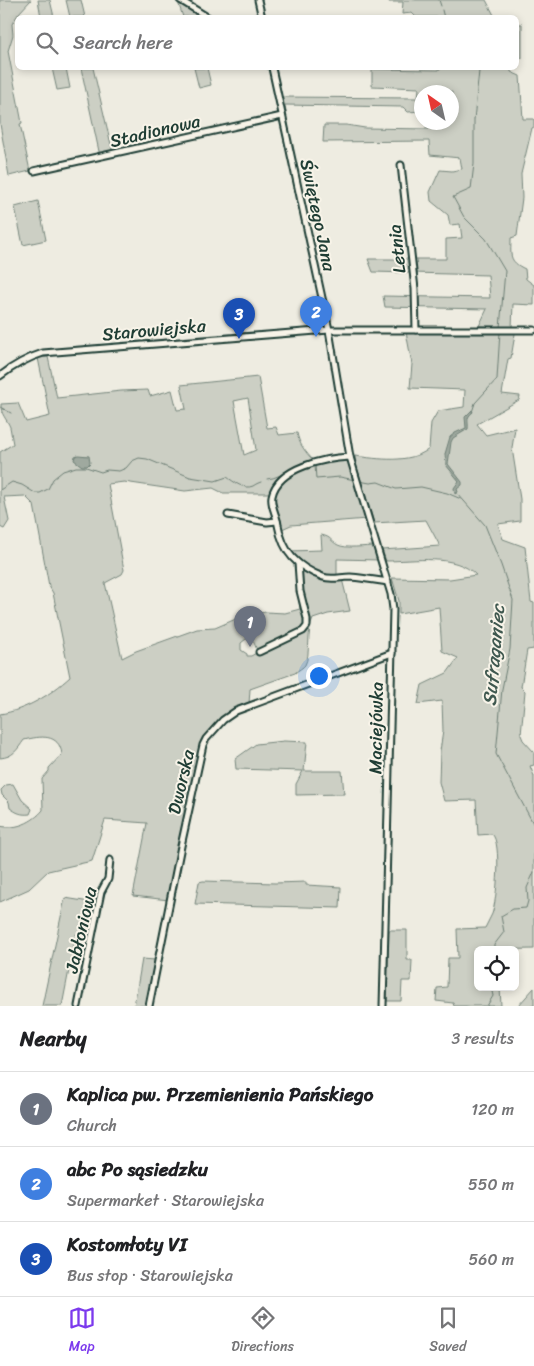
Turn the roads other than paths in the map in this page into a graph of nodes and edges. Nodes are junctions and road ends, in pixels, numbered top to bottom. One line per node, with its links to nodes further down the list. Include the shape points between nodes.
1 (180, 0): 3 (street)
2 (258, 0): 4 (street)
3 (204, 15)
4 (261, 15)
5 (272, 70): 6 (street, Świętego Jana)
6 (282, 116): 8 (street, Stadionowa); 9 (street, Świętego Jana)
7 (400, 165): 10 (street, Letnia, via 416,289)
8 (34, 172)
9 (330, 330): 10 (street, Starowiejska); 12 (street, Starowiejska, via 43,353 31,356); 13 (street, Świętego Jana)
10 (416, 330): 11 (street, Starowiejska)
11 (534, 330)
12 (0, 376)
13 (350, 457): 15 (street, via 314,462 281,481 271,497); 17 (street, Maciejówka)
14 (228, 515): 15 (street)
15 (277, 521): 16 (street, via 283,544)
16 (298, 563): 17 (street, via 324,577); 18 (street, via 307,626)
17 (388, 582): 19 (street, Maciejówka, via 393,609)
18 (259, 652)
19 (392, 653): 22 (street, Dworska, via 236,711 206,739); 23 (street, Maciejówka)
20 (110, 860): 21 (street, Jabłoniowa)
21 (78, 1006)
22 (149, 1006)
23 (383, 1006)

